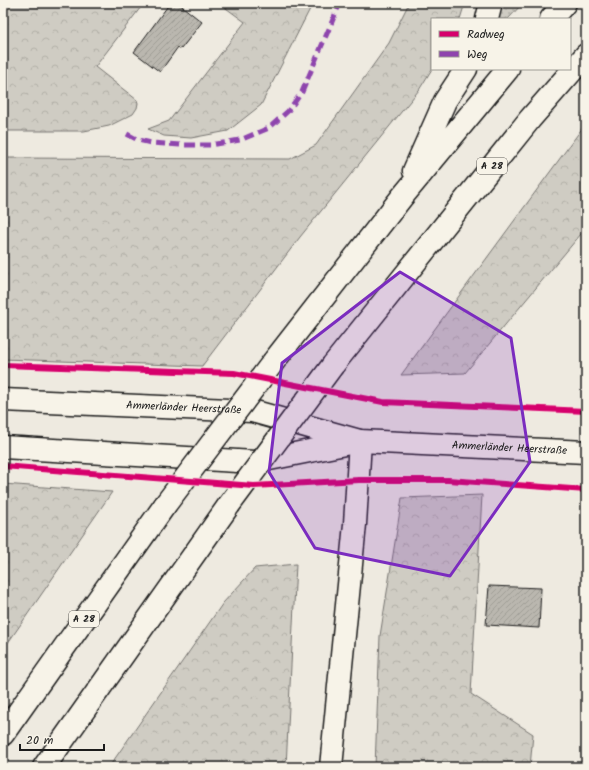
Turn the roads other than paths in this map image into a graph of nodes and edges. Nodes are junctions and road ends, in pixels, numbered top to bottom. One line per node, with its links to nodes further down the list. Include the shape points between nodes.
1 (491, 3): 3 (main road)
2 (565, 3): 4 (main road)
3 (487, 18)
4 (552, 18)
5 (586, 55): 14 (main road, A 28, bridge, via 530,119 333,365 229,505)
6 (465, 70): 8 (main road, via 445,101)
7 (507, 70): 8 (main road, A 28)
8 (402, 197): 13 (main road, A 28, bridge, via 165,504)
9 (3, 400): 10 (main road, Ammerländer Heerstraße, via 252,411)
10 (360, 442): 11 (main road, Ammerländer Heerstraße, via 254,462); 12 (main road, Ammerländer Heerstraße); 15 (main road, via 355,524)
11 (3, 447)
12 (586, 452)
13 (3, 734)
14 (44, 767)
15 (331, 767)

